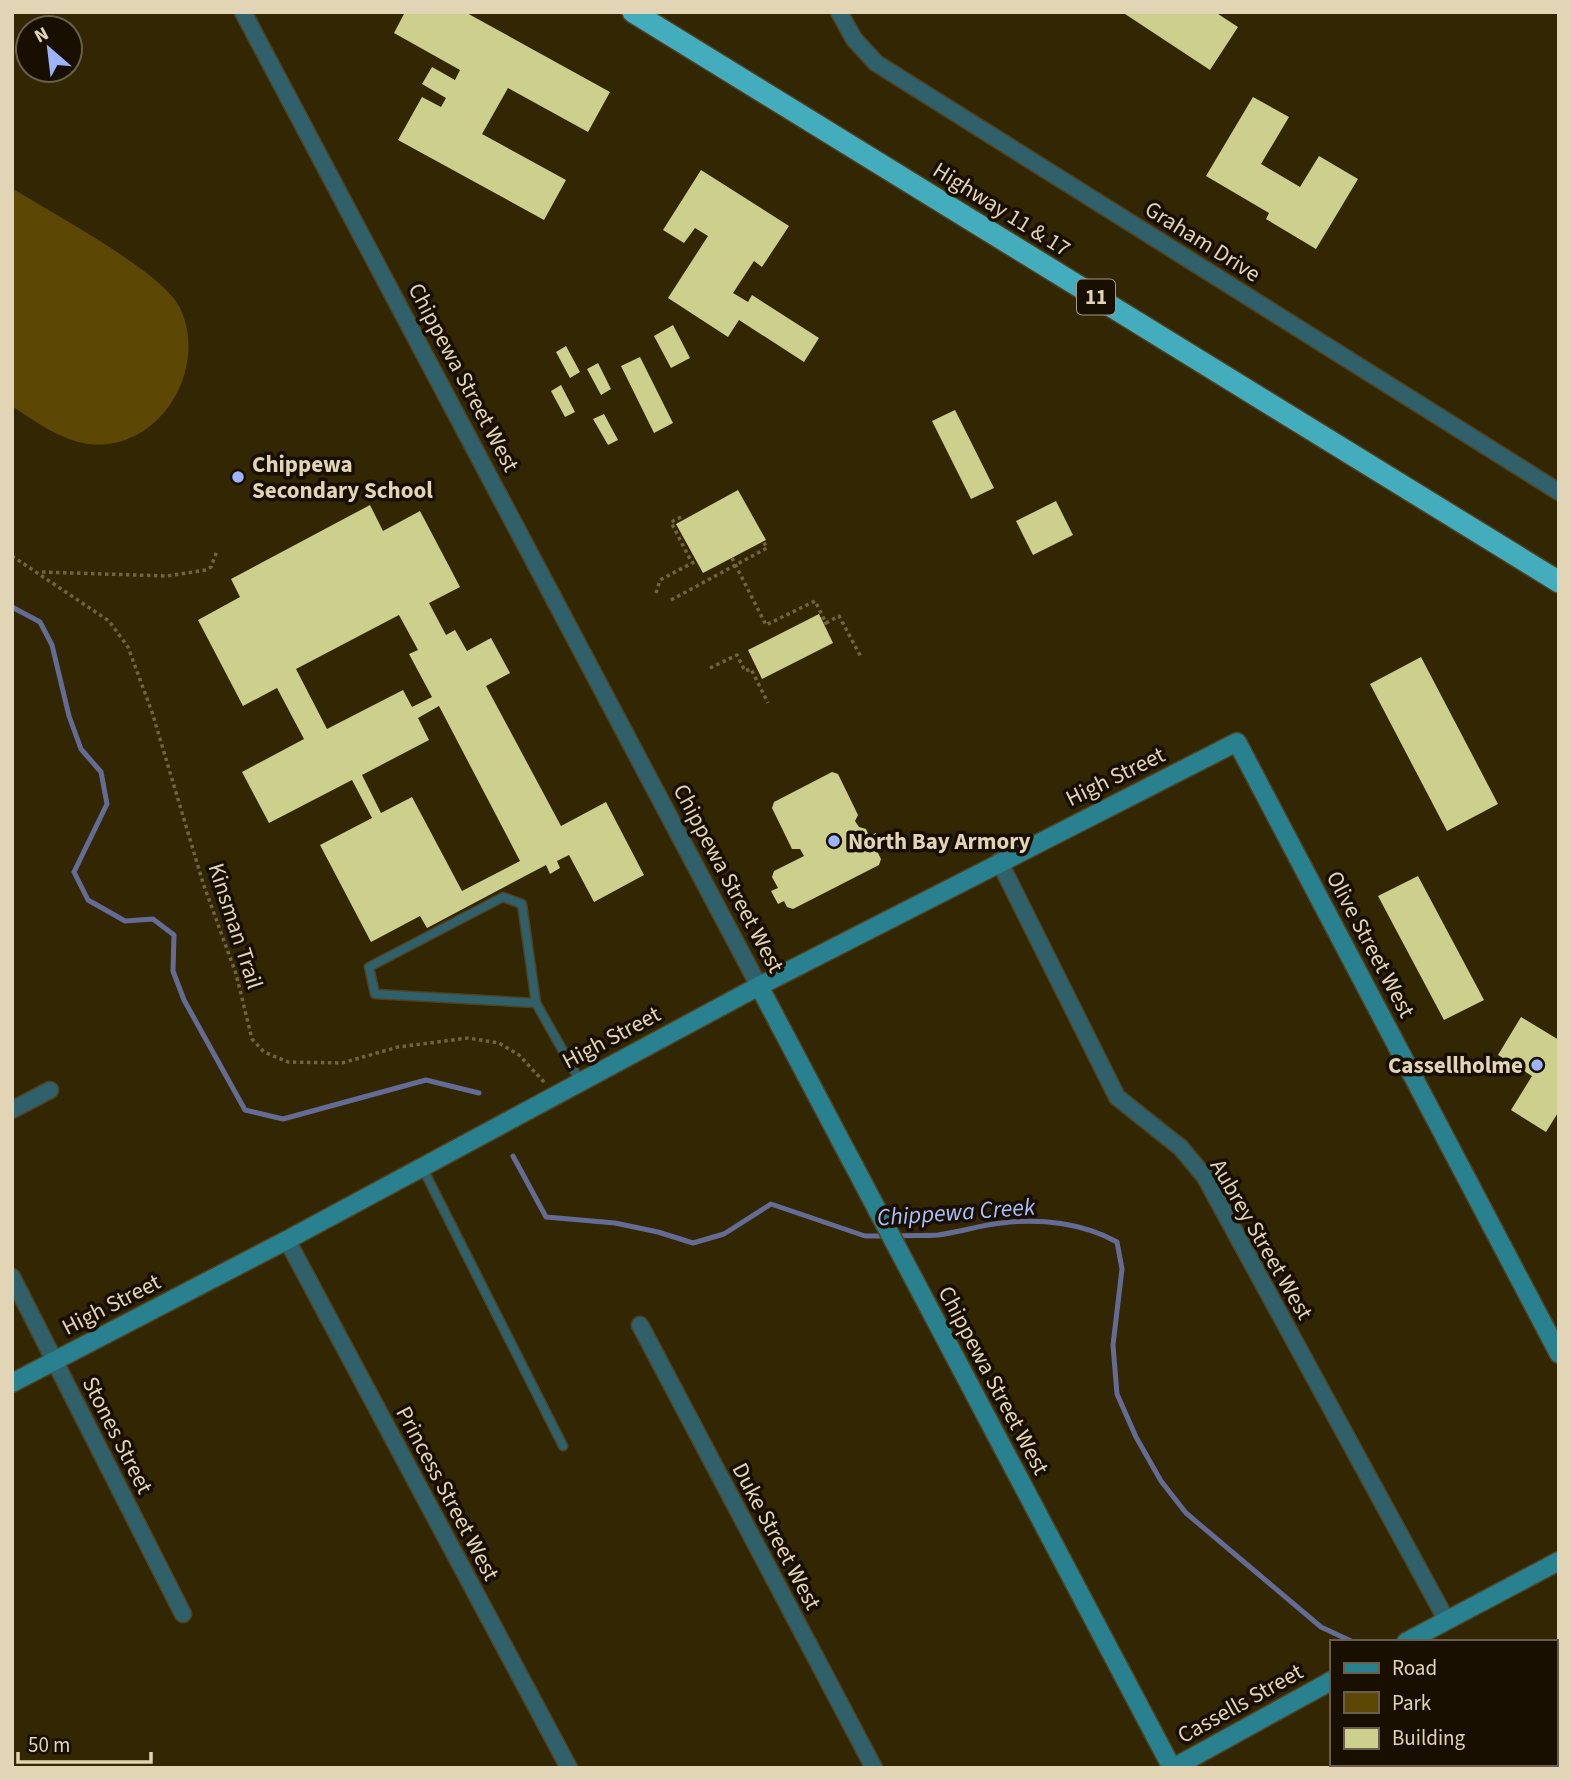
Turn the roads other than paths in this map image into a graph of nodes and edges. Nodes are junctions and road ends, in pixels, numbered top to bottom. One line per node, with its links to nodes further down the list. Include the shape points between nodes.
1 (243, 12): 8 (street, Chippewa Street West)
2 (633, 12): 5 (highway, Highway 11 & 17 / 11)
3 (839, 12): 4 (street, Graham Drive, via 876,63)
4 (1559, 492)
5 (1559, 582)
6 (1237, 743): 7 (street, High Street); 17 (street, Olive Street West)
7 (999, 861): 8 (street, High Street); 23 (street, Aubrey Street West, via 1117,1097 1181,1148 1205,1177)
8 (759, 986): 10 (street, High Street); 28 (street, Chippewa Street West)
9 (536, 1003): 9 (lane, via 523,904 503,897 369,967 375,993); 10 (lane)
10 (580, 1082): 13 (street, High Street)
11 (50, 1090): 12 (street)
12 (12, 1110)
13 (422, 1167): 14 (street, High Street); 20 (lane)
14 (287, 1241): 18 (street, High Street); 26 (street, Princess Street West)
15 (12, 1278): 18 (street, Stones Street)
16 (640, 1325): 27 (street, Duke Street West)
17 (1559, 1354)
18 (55, 1361): 19 (street, High Street); 22 (street, Stones Street)
19 (12, 1383)
20 (563, 1446)
21 (1559, 1561): 23 (street)
22 (183, 1614)
23 (1447, 1621): 24 (street)
24 (1410, 1640)
25 (1330, 1682): 28 (street, Cassells Street)
26 (569, 1768)
27 (874, 1768)
28 (1173, 1768)

